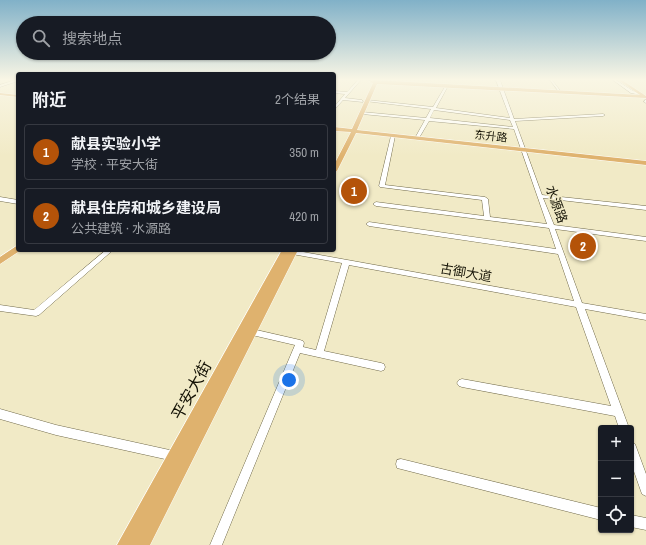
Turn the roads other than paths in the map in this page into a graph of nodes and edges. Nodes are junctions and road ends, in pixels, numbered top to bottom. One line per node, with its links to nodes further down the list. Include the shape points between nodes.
1 (363, 105): 12 (main road)
2 (364, 105): 6 (main road)
3 (409, 105): 5 (street)
4 (507, 105): 9 (street, 水源路)
5 (434, 108): 8 (street); 9 (street)
6 (362, 113): 8 (street); 12 (main road)
7 (603, 115): 9 (street)
8 (428, 119): 10 (street); 14 (street)
9 (512, 120): 10 (street, 水源路)
10 (515, 128): 15 (street, 水源路)
11 (336, 129): 12 (main road, 东升路)
12 (352, 131): 13 (main road, 东升路); 16 (main road); 18 (main road)
13 (393, 136): 14 (main road, 东升路); 24 (street, via 382,186 485,199)
14 (417, 138): 15 (main road, 东升路)
15 (523, 150): 17 (main road, 东升路); 19 (street, 水源路)
16 (336, 157)
17 (646, 163)
18 (336, 167)
19 (540, 196): 23 (street); 26 (street, 水源路)
20 (0, 199): 21 (street)
21 (16, 202)
22 (376, 204): 24 (street)
23 (646, 208)
24 (487, 219): 26 (street)
25 (369, 224): 33 (street)
26 (551, 228): 27 (street); 33 (street, 水源路)
27 (646, 239)
28 (16, 249): 34 (main road)
29 (108, 252): 37 (street, via 36,313)
30 (287, 252): 47 (main road, 平安大街)
31 (288, 252): 39 (main road, 平安大街)
32 (293, 252): 35 (street, 古御大道)
33 (560, 252): 36 (street, 水源路)
34 (0, 261)
35 (346, 262): 36 (street, 古御大道); 41 (street)
36 (579, 305): 38 (street, 古御大道); 44 (street, 水源路)
37 (0, 308)
38 (646, 317)
39 (252, 332): 40 (street, via 300,343); 55 (main road, 平安大街)
40 (297, 349): 41 (street); 56 (street)
41 (319, 354): 42 (street)
42 (381, 367)
43 (462, 383): 44 (street)
44 (618, 412): 46 (street, 水源路)
45 (0, 414): 47 (street, via 56,430)
46 (623, 425)
47 (174, 456): 54 (main road, 平安大街)
48 (634, 456): 50 (street)
49 (401, 464): 51 (street)
50 (646, 490)
51 (598, 513)
52 (634, 522): 53 (street)
53 (646, 524)
54 (125, 545)
55 (141, 545)
56 (216, 545)

